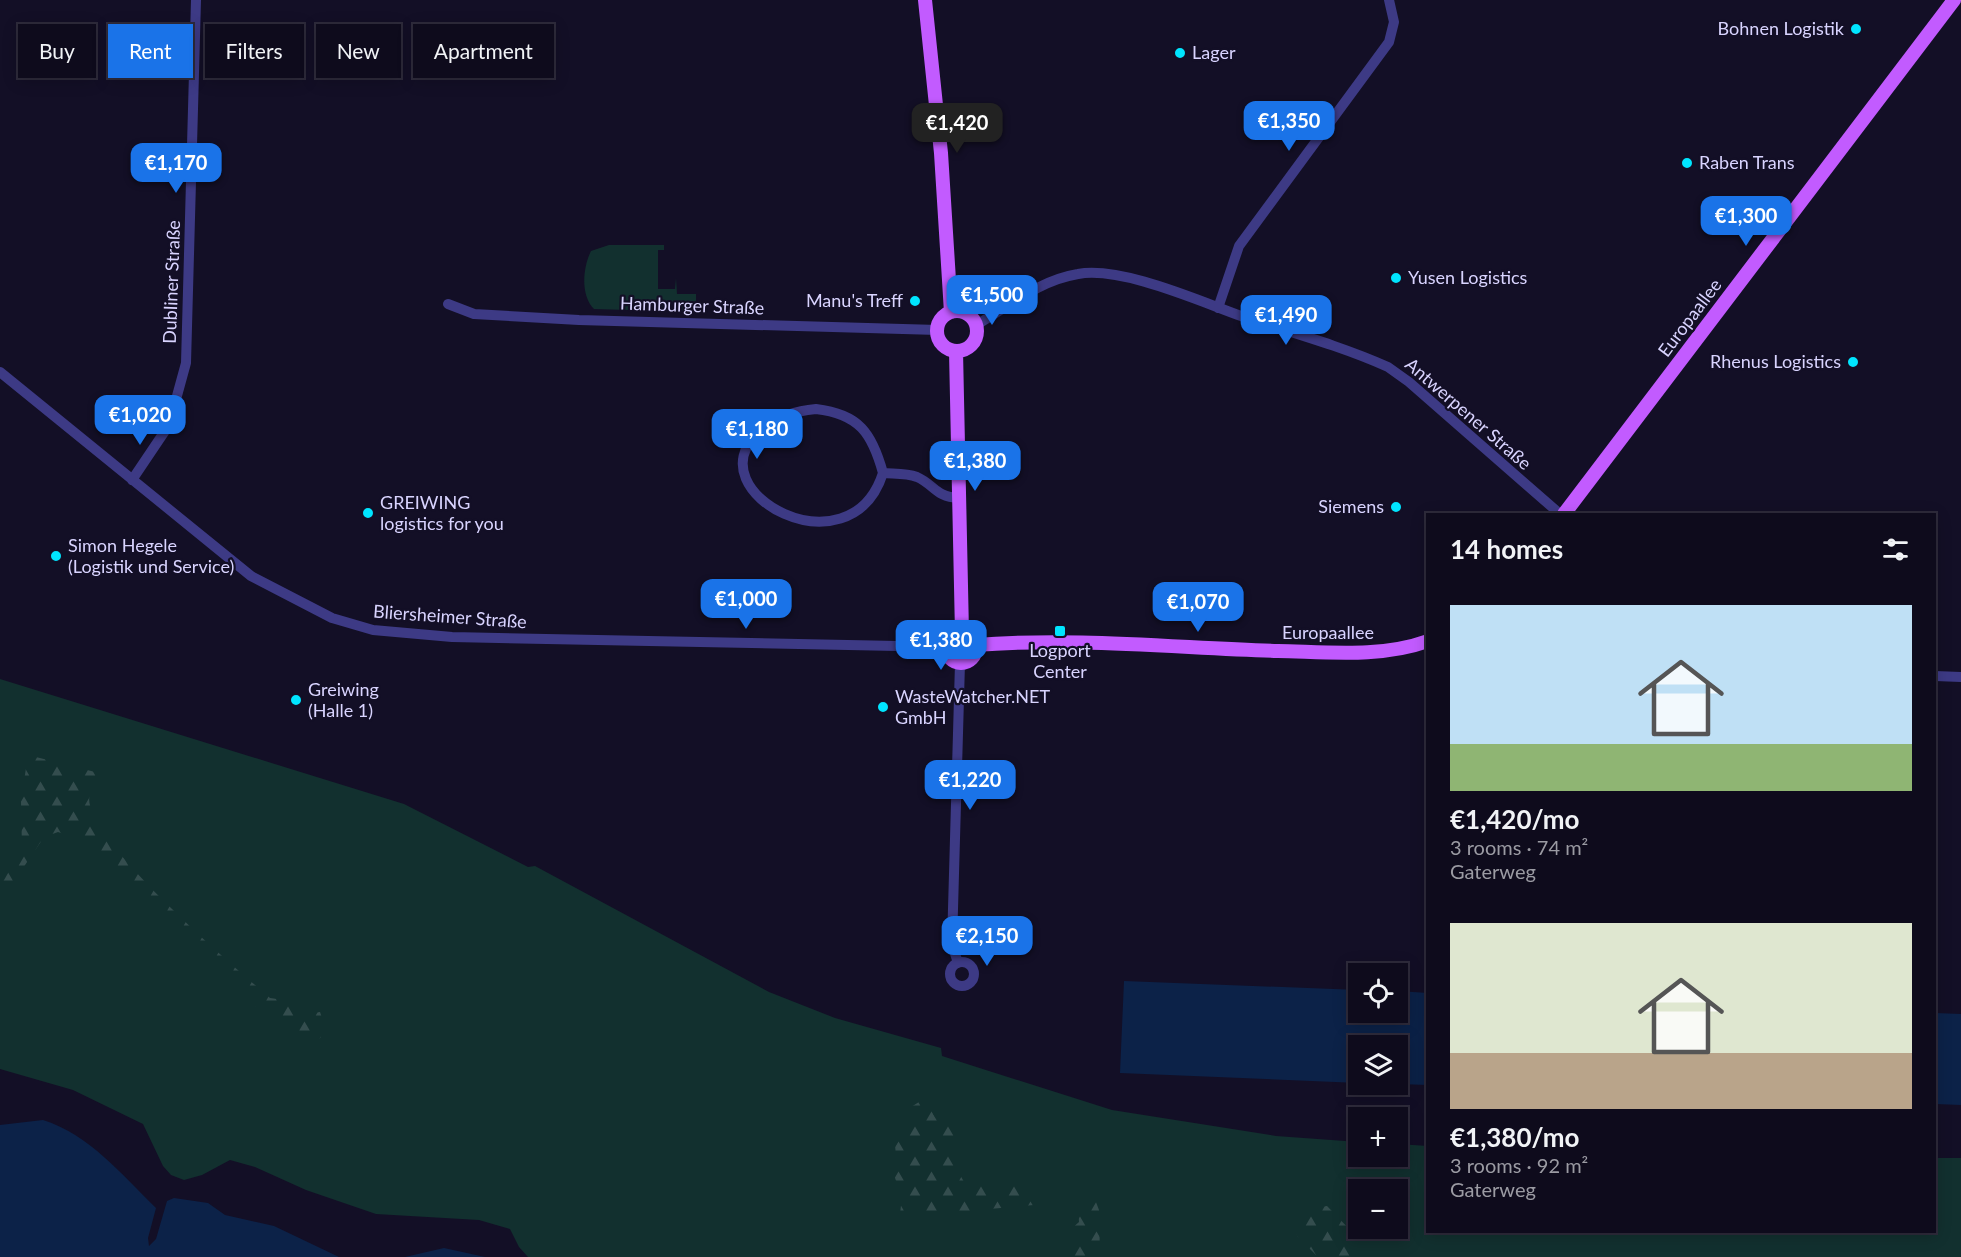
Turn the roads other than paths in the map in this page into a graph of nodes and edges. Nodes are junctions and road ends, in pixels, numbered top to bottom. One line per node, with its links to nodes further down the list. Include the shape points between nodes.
1 (196, 0): 13 (street, Dubliner Straße, via 186,363 169,425)
2 (925, 0): 7 (main road, via 941,153)
3 (1389, 0): 6 (street, via 1394,22 1389,42 1239,246)
4 (1954, 0): 16 (main road, Europaallee)
5 (448, 304): 9 (street, Hamburger Straße, via 474,314 544,318)
6 (1218, 308): 8 (street, Antwerpener Straße, via 1145,284 1092,272 1060,277); 15 (street, Antwerpener Straße, via 1388,367)
7 (951, 312): 8 (main road, via 966,313); 9 (main road, via 939,322)
8 (976, 325): 10 (main road, via 974,341)
9 (938, 330): 10 (main road, via 942,344)
10 (956, 351): 14 (main road)
11 (0, 372): 13 (street, Bliersheimer Straße)
12 (883, 473): 12 (street, via 875,495 864,507 849,517 820,522 800,519 763,502 750,489 743,472 743,456 749,441 766,425 784,416 804,410 834,411 852,418 866,432); 14 (street, via 919,478 939,495)
13 (132, 480): 20 (street, Bliersheimer Straße, via 251,576 332,618 373,630 546,640)
14 (959, 498): 17 (main road)
15 (1561, 513)
16 (1563, 513)
17 (962, 633): 19 (main road); 20 (main road, via 952,636)
18 (1426, 641): 19 (main road, Europaallee, via 1383,651 1334,652 1060,642)
19 (975, 645): 21 (main road, via 973,656)
20 (946, 647): 21 (main road, via 951,659)
21 (960, 663): 24 (street, via 952,944)
22 (1936, 676): 23 (street)
23 (1961, 677)
24 (958, 963)

